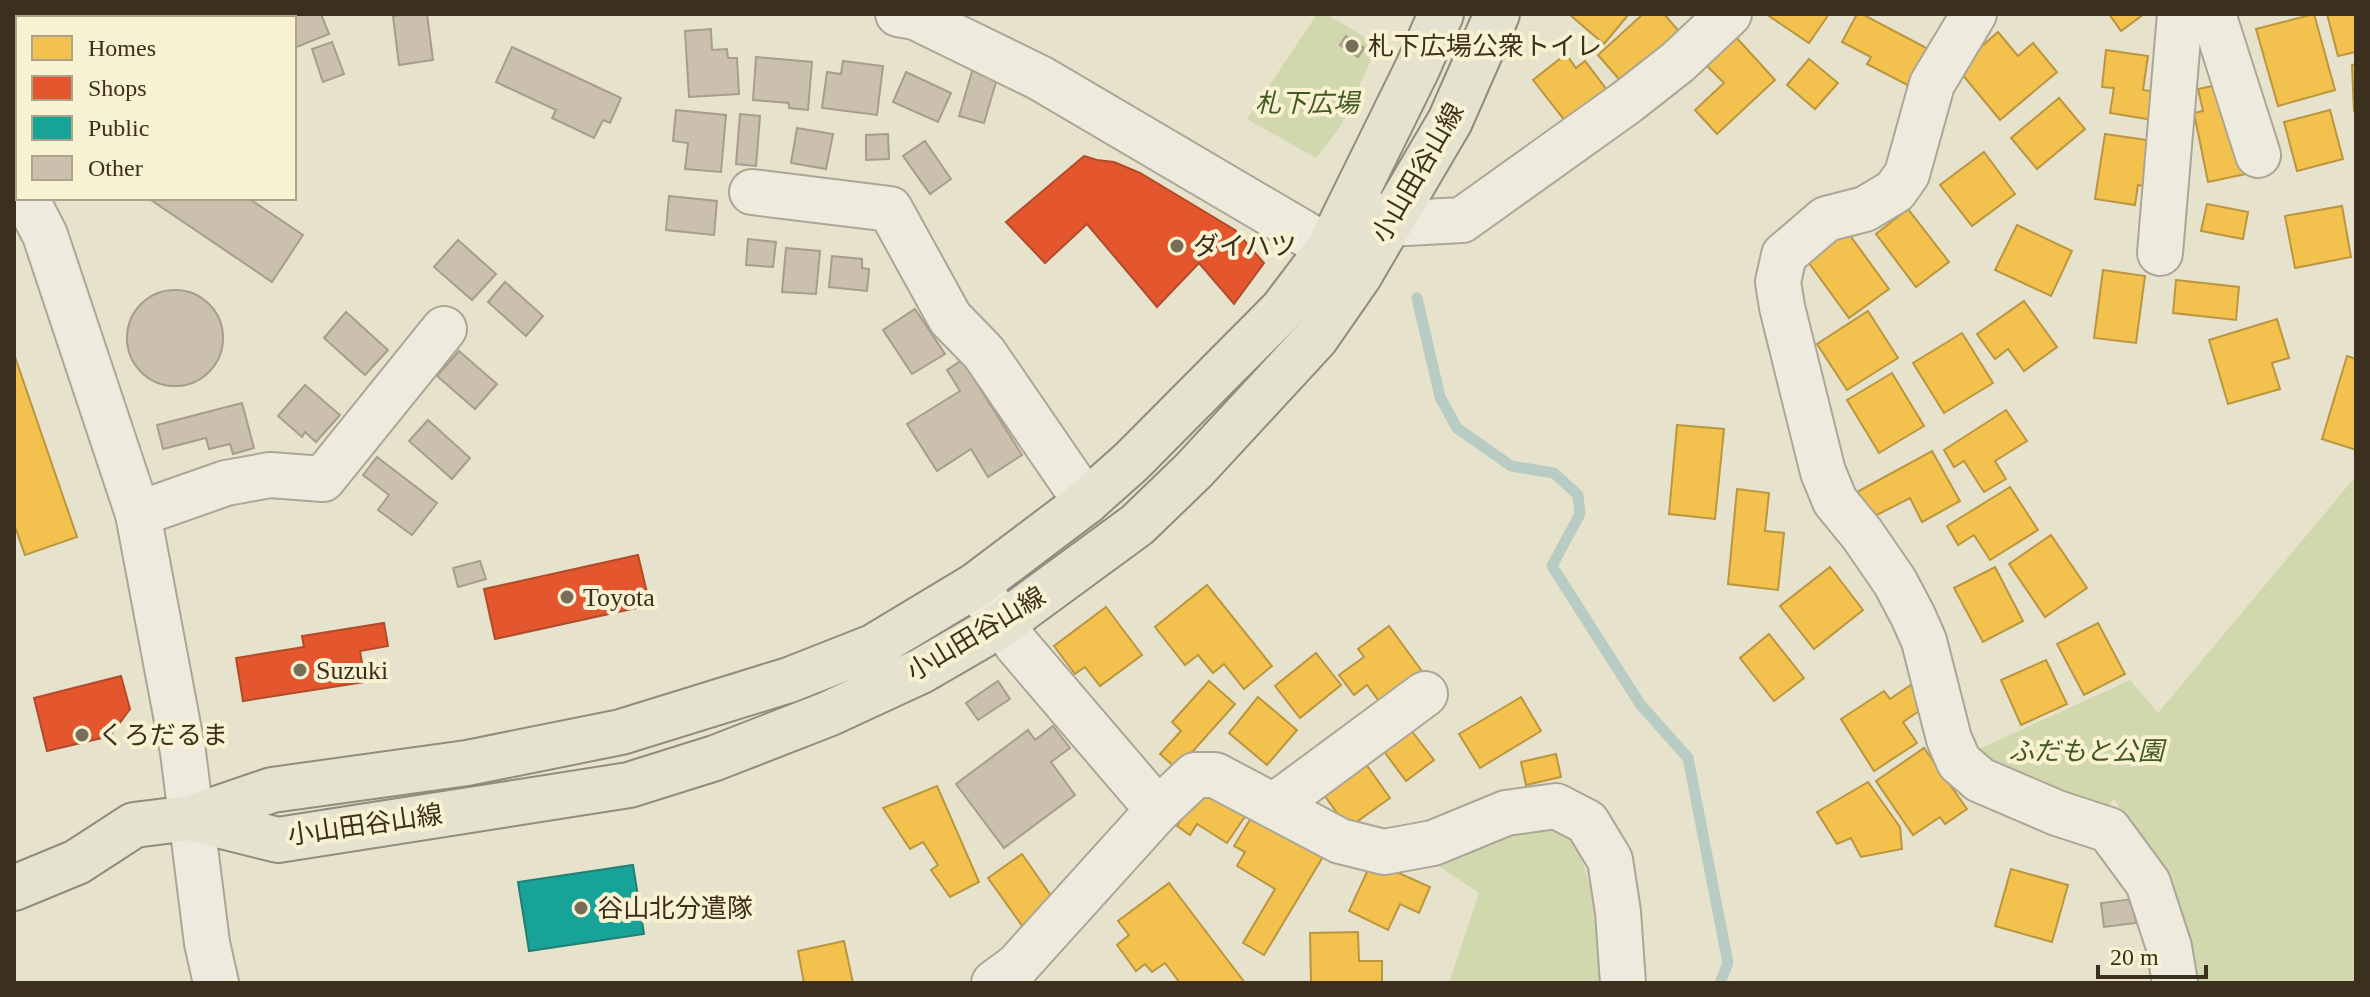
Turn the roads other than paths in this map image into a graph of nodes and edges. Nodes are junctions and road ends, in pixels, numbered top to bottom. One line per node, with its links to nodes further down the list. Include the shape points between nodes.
1 (898, 14): 12 (street, via 915,17 1040,78)
2 (1441, 14): 11 (main road, 小山田谷山線)
3 (1497, 14): 11 (main road, 小山田谷山線, via 1450,121)
4 (1729, 14): 11 (street, via 1627,102 1462,220)
5 (1974, 14): 27 (street, via 1932,84 1907,174 1895,191 1865,209 1826,219 1799,239 1784,255 1778,282 1782,307 1823,472 1835,501 1879,558 1913,616 1959,762 1980,780 2109,830 2148,883)
6 (2180, 14): 13 (street)
7 (2213, 14): 8 (street)
8 (2258, 155)
9 (752, 192): 15 (street, via 890,209 950,318 984,353)
10 (27, 200): 16 (street, via 45,235)
11 (1370, 214): 12 (main road, 小山田谷山線); 18 (main road, 小山田谷山線, via 1359,276 1316,338 1137,525)
12 (1329, 248): 15 (main road, 小山田谷山線, via 1282,310)
13 (2160, 253)
14 (444, 329): 16 (street, via 323,479 270,475 226,483)
15 (1086, 502): 17 (main road, 小山田谷山線)
16 (138, 514): 22 (street, via 183,752)
17 (976, 585): 18 (street); 22 (main road, 小山田谷山線, via 873,647 789,680 621,732 467,763 272,790)
18 (1002, 624): 21 (street); 22 (main road, 小山田谷山線, via 921,671 828,714 629,785 278,840)
19 (1425, 694): 20 (street)
20 (1275, 805): 21 (street, via 1215,775 1195,775); 26 (street, via 1340,841 1384,852 1433,843 1506,813 1556,806 1587,822 1610,860)
21 (1158, 810): 25 (street, via 1017,966)
22 (190, 818): 23 (main road, 小山田谷山線, via 134,825 77,862); 24 (street)
23 (14, 888)
24 (216, 983)
25 (994, 983)
26 (1623, 983)
27 (2175, 983)

